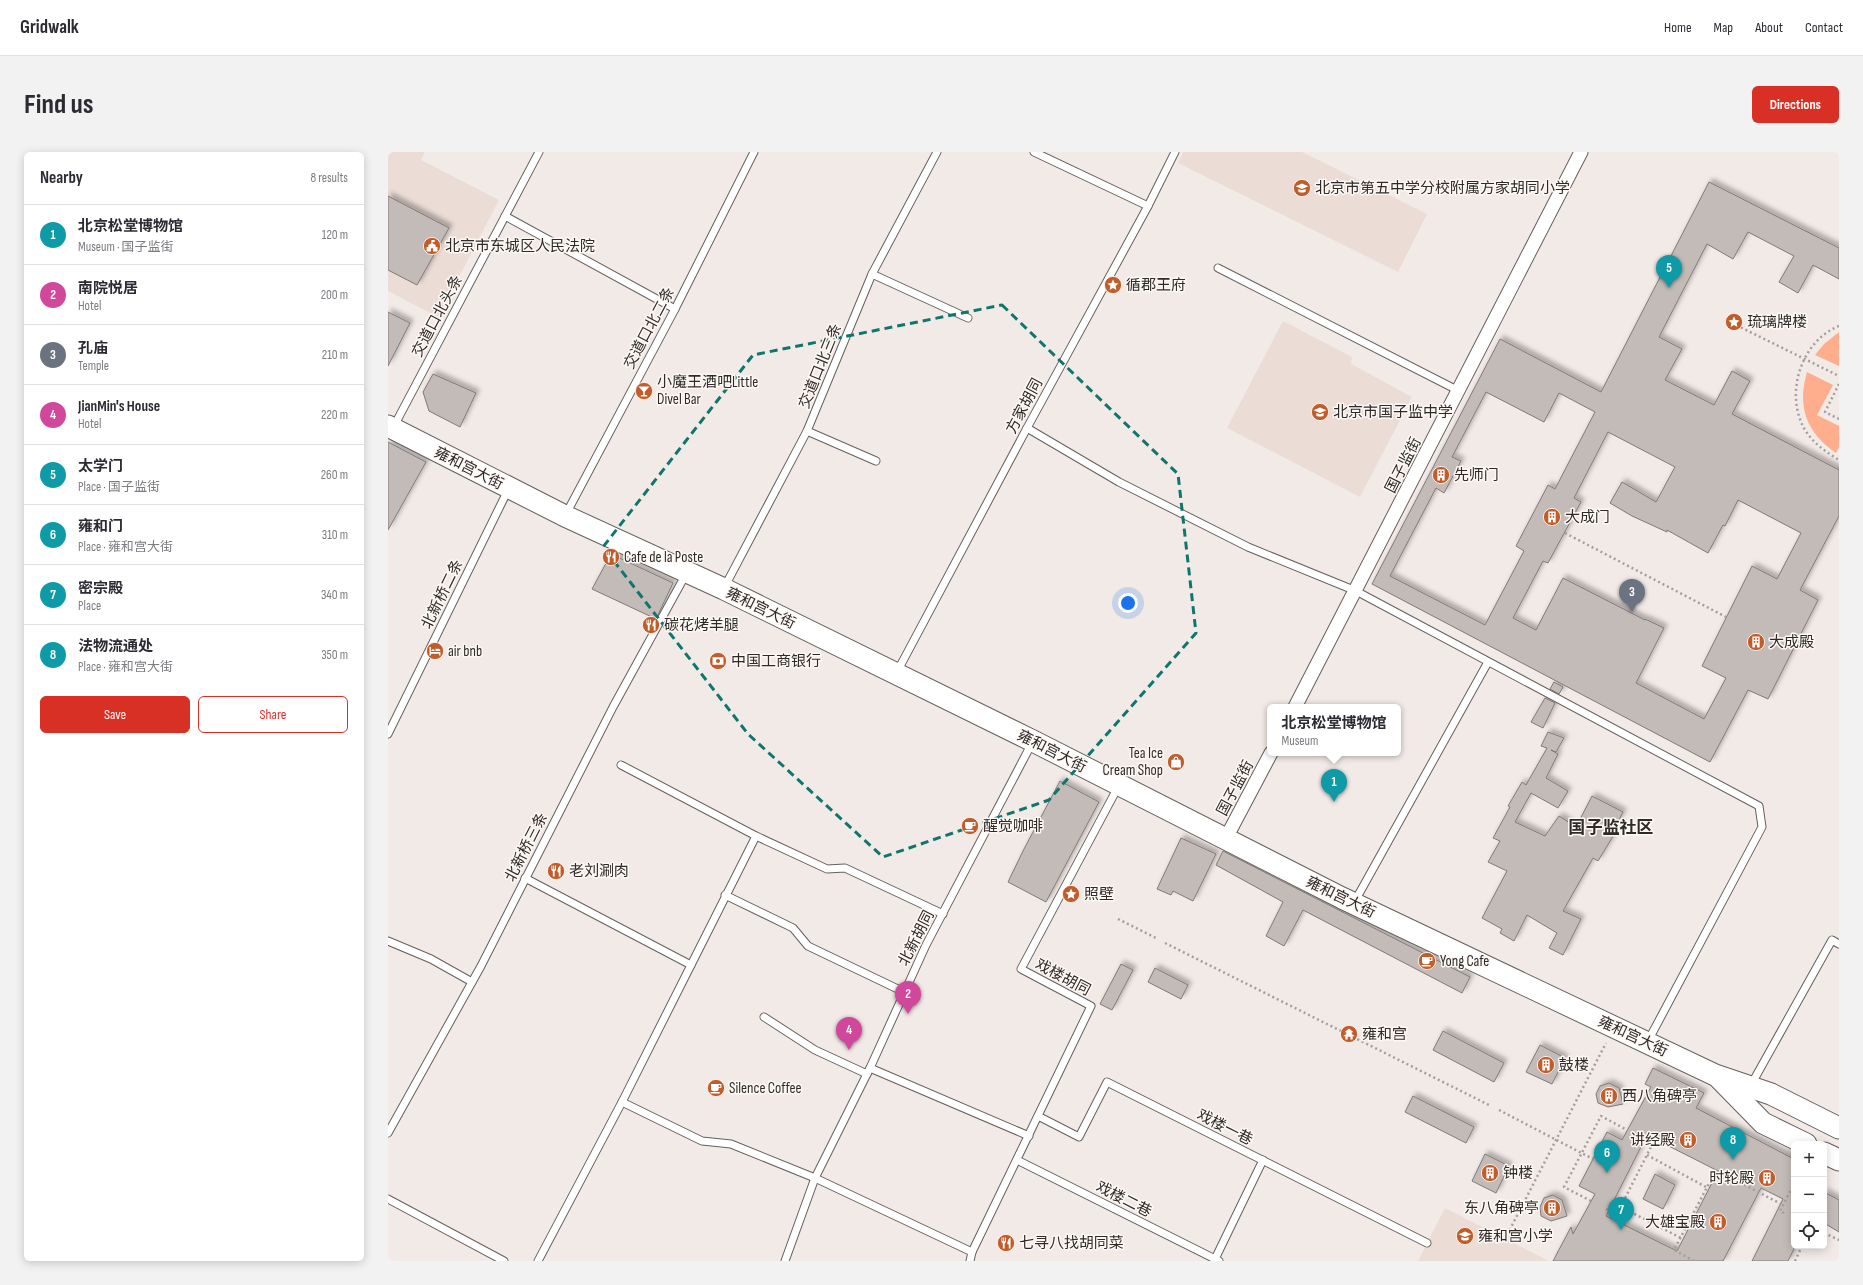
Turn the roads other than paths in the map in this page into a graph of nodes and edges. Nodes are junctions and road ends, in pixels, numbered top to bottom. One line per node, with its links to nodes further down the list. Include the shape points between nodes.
1 (539, 152): 8 (lane, 交道口北头条)
2 (754, 152): 11 (lane, 交道口北二条)
3 (937, 152): 10 (lane, 交道口北三条)
4 (1034, 152): 7 (lane)
5 (1175, 152): 7 (lane, 方家胡同)
6 (1581, 152): 13 (street, 国子监街)
7 (1148, 206): 15 (lane, 方家胡同)
8 (505, 216): 11 (lane); 14 (lane, 交道口北头条)
9 (1218, 268): 13 (lane)
10 (872, 274): 12 (lane); 16 (lane, 交道口北三条)
11 (675, 309): 19 (lane, 交道口北二条)
12 (968, 318)
13 (1459, 391): 22 (street, 国子监街)
14 (390, 428): 18 (main road, 雍和宫大街)
15 (1027, 428): 22 (lane, via 1119,482 1248,547); 24 (lane, 方家胡同)
16 (807, 431): 17 (lane); 21 (lane, 交道口北三条)
17 (876, 461)
18 (509, 488): 19 (main road, 雍和宫大街); 26 (lane, 北新桥二条)
19 (565, 516): 20 (main road, 雍和宫大街)
20 (687, 572): 21 (main road, 雍和宫大街); 33 (lane, 北新桥三条, via 613,707)
21 (724, 590): 24 (main road, 雍和宫大街)
22 (1356, 591): 23 (lane); 25 (street, 国子监街)
23 (1488, 662): 35 (lane); 43 (lane, via 1759,806 1762,827)
24 (896, 674): 27 (main road, 雍和宫大街)
25 (1297, 704)
26 (388, 734)
27 (1033, 741): 30 (main road, 雍和宫大街); 36 (lane, 北新胡同)
28 (1269, 756): 32 (street, 国子监街)
29 (621, 765): 31 (lane)
30 (1119, 785): 32 (main road, 雍和宫大街); 48 (lane, 戏楼胡同, via 1021,968 1091,1006)
31 (756, 836): 34 (lane); 36 (lane, via 827,869 845,868)
32 (1226, 838): 35 (main road, 雍和宫大街)
33 (525, 878): 39 (lane); 40 (lane, 北新桥三条)
34 (725, 896): 39 (lane); 41 (lane, via 793,928 808,946)
35 (1354, 904): 43 (main road, 雍和宫大街)
36 (943, 914): 41 (lane, 北新胡同)
37 (388, 941): 40 (lane, via 431,959)
38 (1839, 944): 46 (lane, via 1832,940)
39 (691, 965): 47 (lane)
40 (472, 982): 50 (lane, 北新桥三条)
41 (904, 992): 44 (lane, 北新胡同)
42 (764, 1017): 44 (lane, via 815,1050)
43 (1647, 1042): 45 (main road, 雍和宫大街)
44 (868, 1071): 51 (lane); 57 (lane, 北新胡同)
45 (1715, 1075): 46 (main road, 雍和宫大街); 52 (main road, 雍和宫大街, via 1763,1123)
46 (1750, 1087): 49 (main road, 雍和宫大街, via 1771,1094)
47 (622, 1102): 57 (lane, via 702,1141 731,1144); 63 (lane)
48 (1038, 1116): 51 (lane, 戏楼胡同); 55 (lane, 戏楼一巷, via 1079,1137 1107,1082)
49 (1839, 1128)
50 (388, 1133)
51 (1028, 1136): 54 (lane, 戏楼胡同)
52 (1800, 1141)
53 (1827, 1154): 56 (main road)
54 (1017, 1160): 60 (lane, 戏楼胡同); 61 (lane, 戏楼二巷)
55 (1263, 1160): 59 (lane, 戏楼一巷); 61 (lane)
56 (1839, 1160)
57 (815, 1178): 60 (lane); 64 (lane, 北新胡同)
58 (388, 1199): 62 (lane)
59 (1427, 1243)
60 (972, 1252): 65 (lane, 戏楼胡同)
61 (1217, 1260)
62 (504, 1261)
63 (538, 1261)
64 (785, 1261)
65 (970, 1261)

